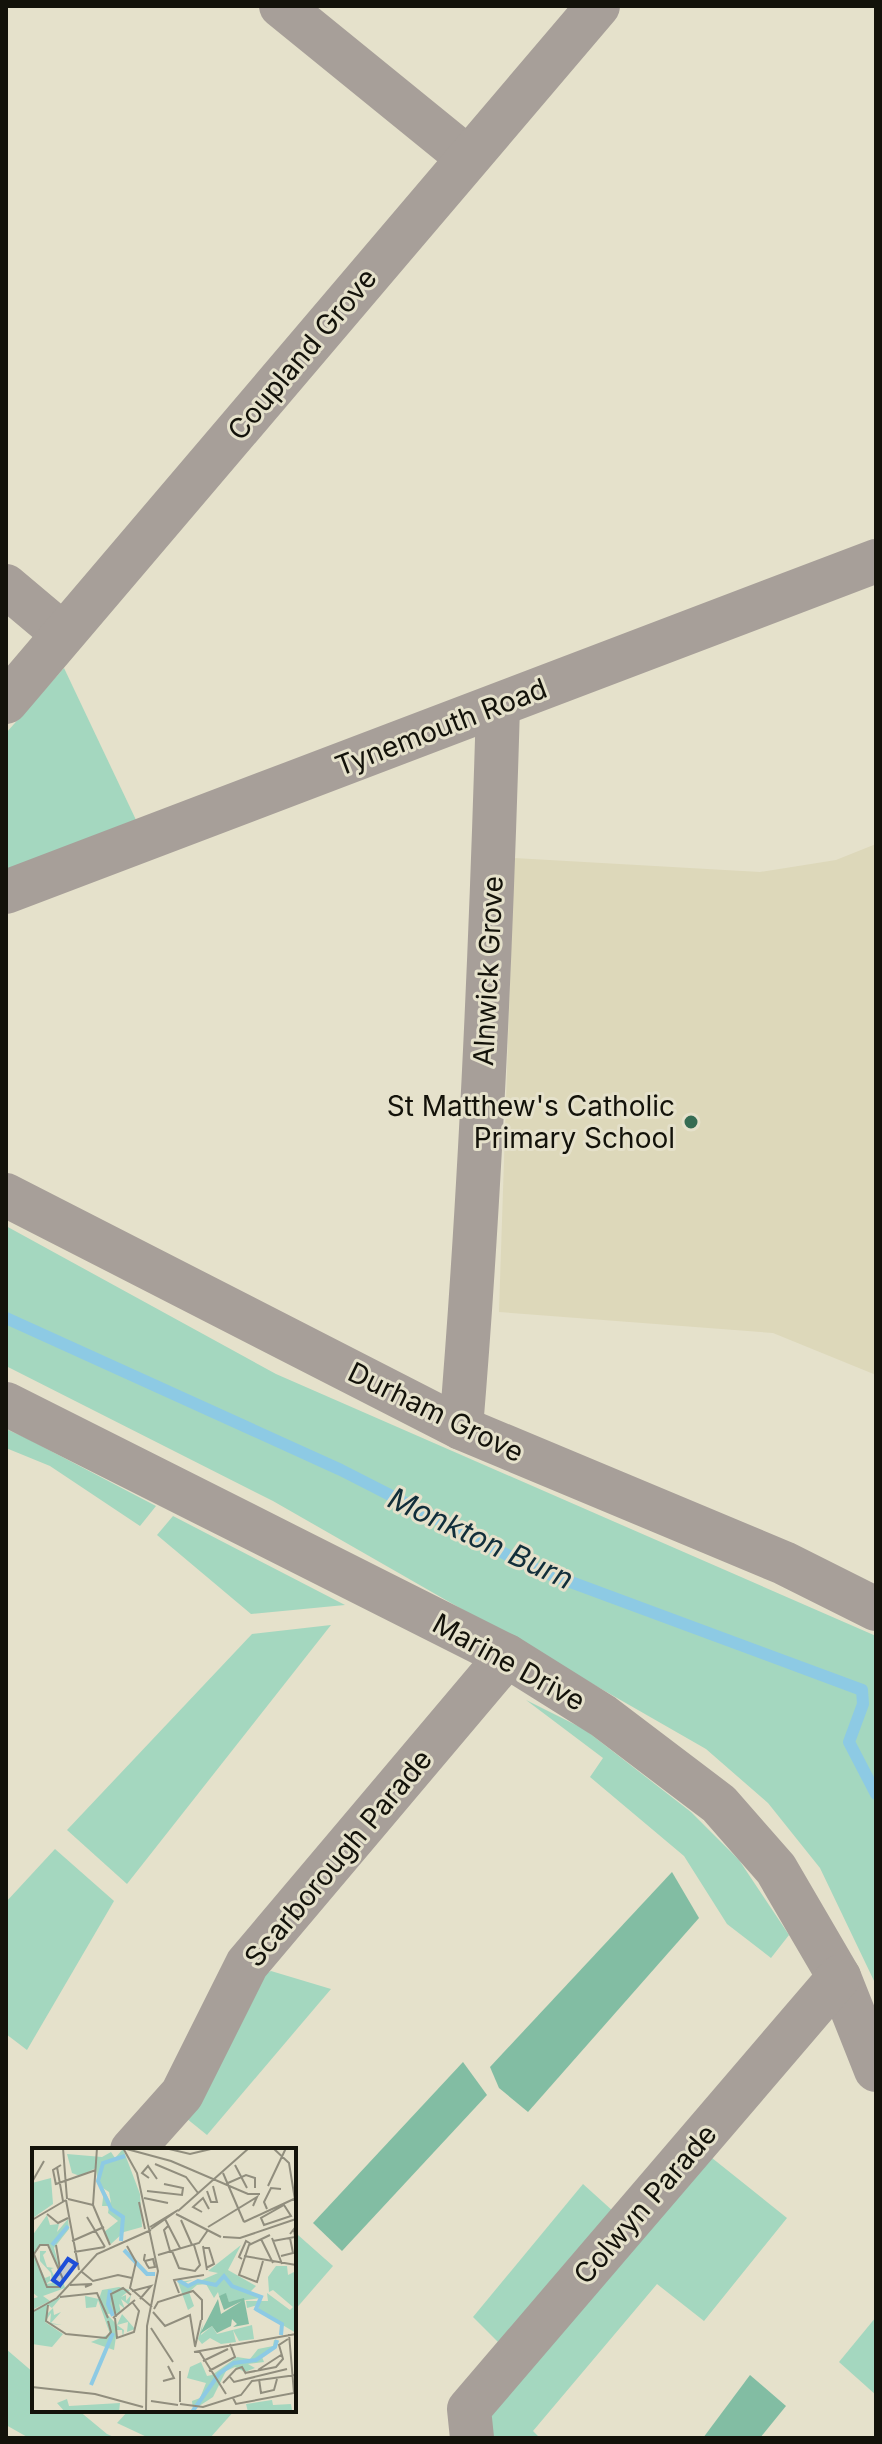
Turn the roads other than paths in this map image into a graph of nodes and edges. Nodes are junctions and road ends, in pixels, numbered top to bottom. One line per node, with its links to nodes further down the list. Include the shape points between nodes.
1 (281, 6): 3 (street)
2 (598, 6): 3 (street, Coupland Grove)
3 (468, 158): 6 (street, Coupland Grove)
4 (876, 561): 8 (street, Tynemouth Road)
5 (6, 586): 6 (street)
6 (63, 634): 7 (street, Coupland Grove)
7 (6, 702)
8 (498, 706): 9 (street, Tynemouth Road); 12 (street, Alnwick Grove, via 473,1287)
9 (6, 892)
10 (6, 1195): 12 (street, Durham Grove)
11 (6, 1404): 14 (street, Marine Drive)
12 (461, 1428): 13 (street, Durham Grove, via 784,1563)
13 (876, 1609)
14 (507, 1656): 15 (street, Marine Drive, via 603,1716 719,1804 776,1869); 17 (street, Scarborough Parade, via 247,1964 182,2094)
15 (839, 1977): 16 (street, Marine Drive); 18 (street, Colwyn Parade, via 469,2409)
16 (876, 2070)
17 (134, 2148)
18 (472, 2438)

